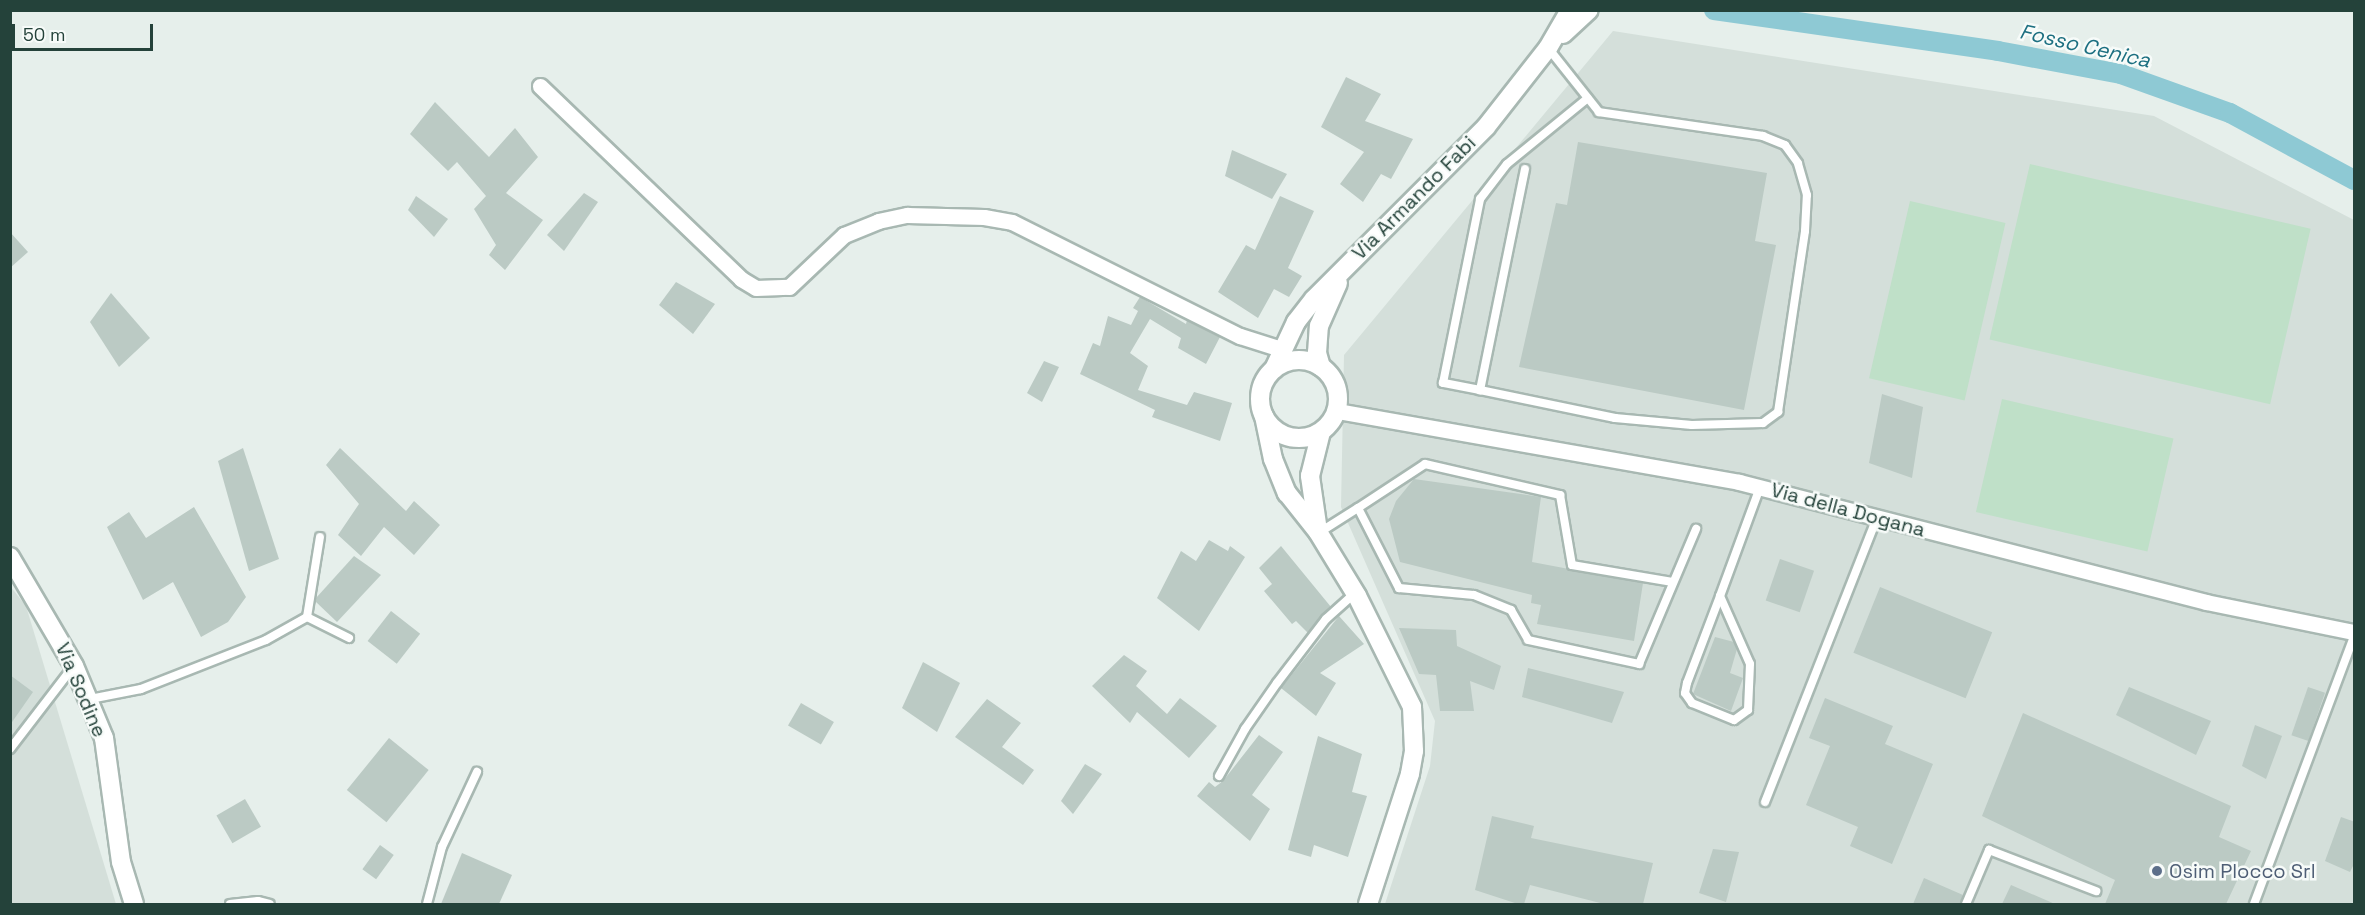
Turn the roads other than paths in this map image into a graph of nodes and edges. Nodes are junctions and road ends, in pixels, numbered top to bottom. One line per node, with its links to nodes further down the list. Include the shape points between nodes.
1 (1589, 10): 3 (street, Via Armando Fabi)
2 (1569, 12): 3 (street, Via Armando Fabi)
3 (1548, 48): 5 (lane); 7 (street, Via Armando Fabi, via 1486,127)
4 (540, 86): 8 (street, via 741,279 756,288 789,287 844,235 878,220 907,215 984,217 1012,222 1240,336)
5 (1588, 98): 11 (lane, via 1507,164 1480,199 1443,383); 11 (lane, via 1599,112 1763,136 1785,145 1798,163 1807,195 1805,231 1778,412 1763,423 1692,425 1615,418)
6 (1525, 169): 11 (lane)
7 (1350, 263): 8 (street, Via Armando Fabi, via 1314,299); 9 (street, via 1319,326 1317,353)
8 (1281, 349): 10 (street, Via Armando Fabi)
9 (1321, 367): 10 (street, via 1297,360); 12 (street, via 1336,386)
10 (1274, 369): 13 (street, via 1262,391)
11 (1480, 390)
12 (1337, 411): 14 (street); 15 (street, Via della Dogana)
13 (1264, 416): 14 (street, via 1272,427 1289,436 1309,437); 19 (street, via 1287,493)
14 (1321, 432): 19 (street, via 1310,476)
15 (1760, 487): 17 (street, Via della Dogana); 24 (lane)
16 (1358, 508): 19 (lane); 22 (lane, via 1425,464 1560,495 1572,565); 22 (lane, via 1399,588 1474,595 1511,610 1528,640 1639,663)
17 (1877, 518): 26 (street, Via della Dogana, via 2206,602); 33 (lane)
18 (1696, 529): 22 (lane)
19 (1318, 532): 23 (street)
20 (320, 537): 25 (lane)
21 (10, 557): 28 (street, Via Sodine)
22 (1673, 582)
23 (1354, 593): 32 (lane, via 1326,619 1277,683); 39 (street, via 1412,707 1415,728 1410,774)
24 (1720, 596): 24 (lane, via 1685,693 1692,703 1734,720 1748,710 1750,664)
25 (307, 617): 27 (lane); 29 (lane, via 266,640 141,689)
26 (2355, 634): 41 (lane)
27 (349, 638)
28 (74, 666): 29 (street, Via Sodine); 30 (lane)
29 (90, 699): 35 (street, Via Sodine, via 104,738 121,862)
30 (10, 749)
31 (477, 772): 38 (lane, via 442,848)
32 (1219, 776)
33 (1766, 802)
34 (2096, 891): 40 (lane, via 1989,850)
35 (134, 904)
36 (230, 904): 37 (lane)
37 (270, 904)
38 (427, 904)
39 (1368, 904)
40 (1966, 904)
41 (2254, 904)

